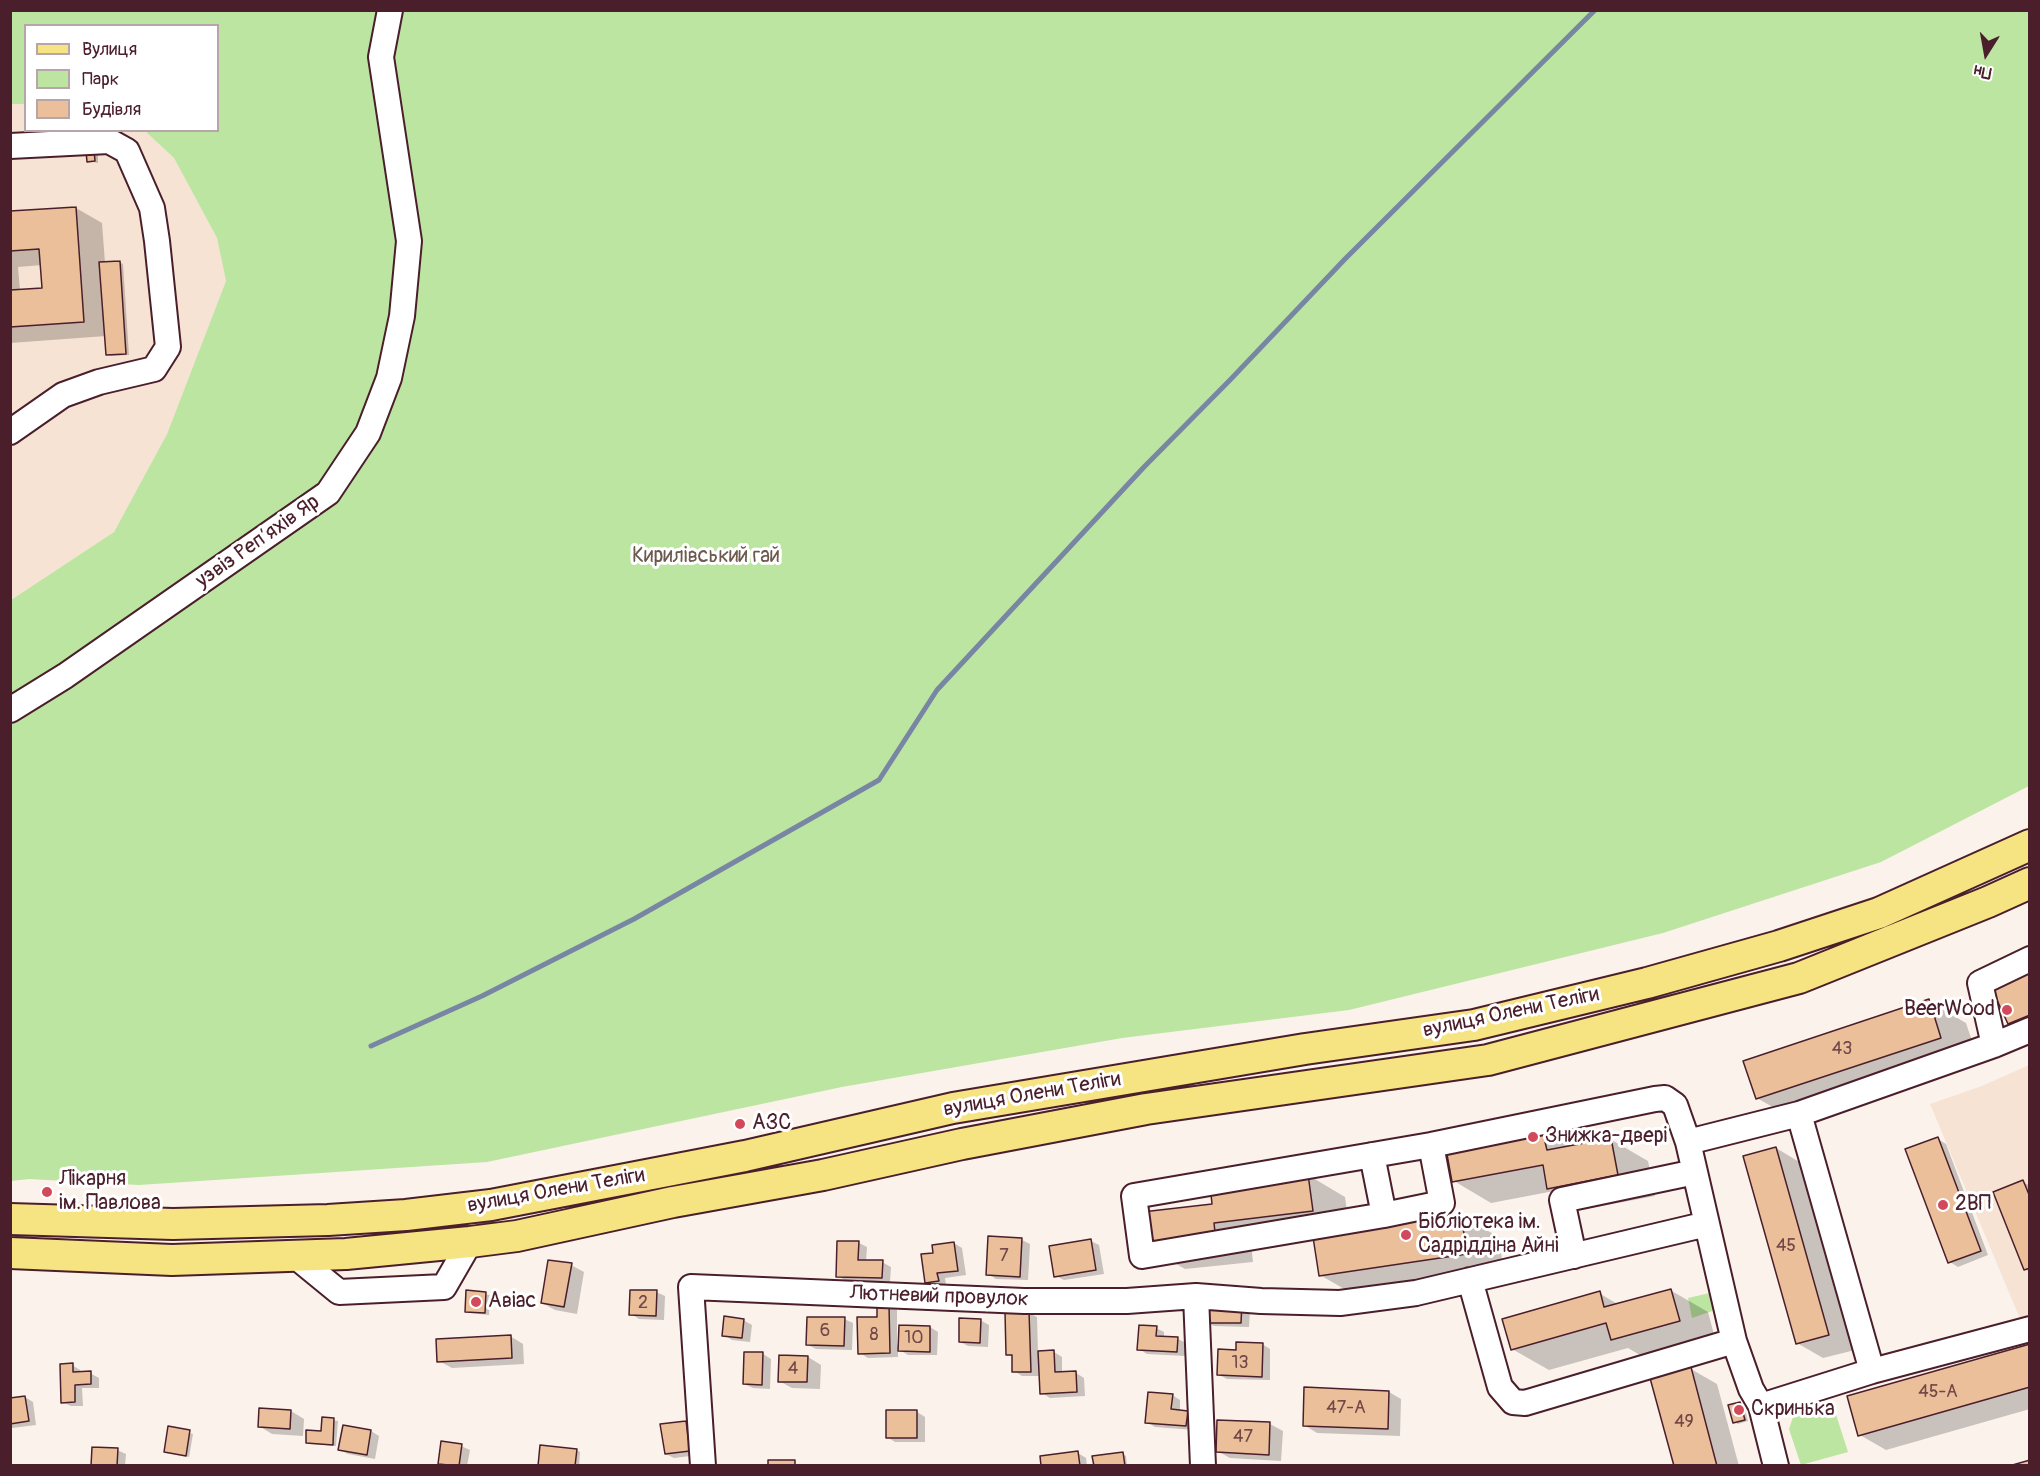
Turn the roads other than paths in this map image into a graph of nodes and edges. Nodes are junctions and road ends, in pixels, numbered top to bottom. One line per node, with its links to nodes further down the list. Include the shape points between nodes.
1 (390, 10): 4 (street, узвіз Репʼяхів Яр, via 381,57 409,241 402,315 389,378 368,433 328,493)
2 (10, 146): 3 (street, via 109,141 127,151 152,208 168,346 154,369 63,395)
3 (10, 432)
4 (10, 711)
5 (2030, 844): 16 (main road, вулиця Олени Теліги, via 1879,913 1779,946 1474,1025 953,1108 746,1156 491,1205 406,1215 197,1224)
6 (2030, 883): 18 (main road, вулиця Олени Теліги, via 1799,978 1488,1060 1146,1110 517,1236)
7 (2030, 959): 9 (street, via 1980,983)
8 (2030, 1030): 9 (street)
9 (1994, 1045): 10 (street)
10 (1799, 1114): 11 (street); 26 (street)
11 (1688, 1142): 12 (street, via 1675,1105 1665,1098 1655,1098); 14 (street)
12 (1431, 1145): 13 (street); 15 (street, via 1442,1203)
13 (1372, 1155): 15 (street); 15 (street, via 1134,1196 1142,1256)
14 (1695, 1172): 17 (street); 21 (street, via 1562,1200)
15 (1384, 1215)
16 (10, 1219)
17 (1707, 1224): 21 (street); 25 (street)
18 (470, 1242): 20 (main road, вулиця Олени Теліги); 20 (street, via 444,1287 339,1292)
19 (10, 1253): 20 (main road, вулиця Олени Теліги, via 172,1260)
20 (295, 1256)
21 (1574, 1256): 22 (street)
22 (1470, 1280): 23 (street, via 1416,1293 1340,1303); 25 (street, via 1500,1387 1513,1402 1525,1403)
23 (1196, 1296): 28 (street, Лютневий провулок, via 1024,1301 691,1287); 29 (street)
24 (2030, 1329): 26 (street)
25 (1734, 1341): 27 (street)
26 (1872, 1371): 27 (street)
27 (1761, 1406): 30 (street)
28 (703, 1466)
29 (1203, 1466)
30 (1776, 1466)

